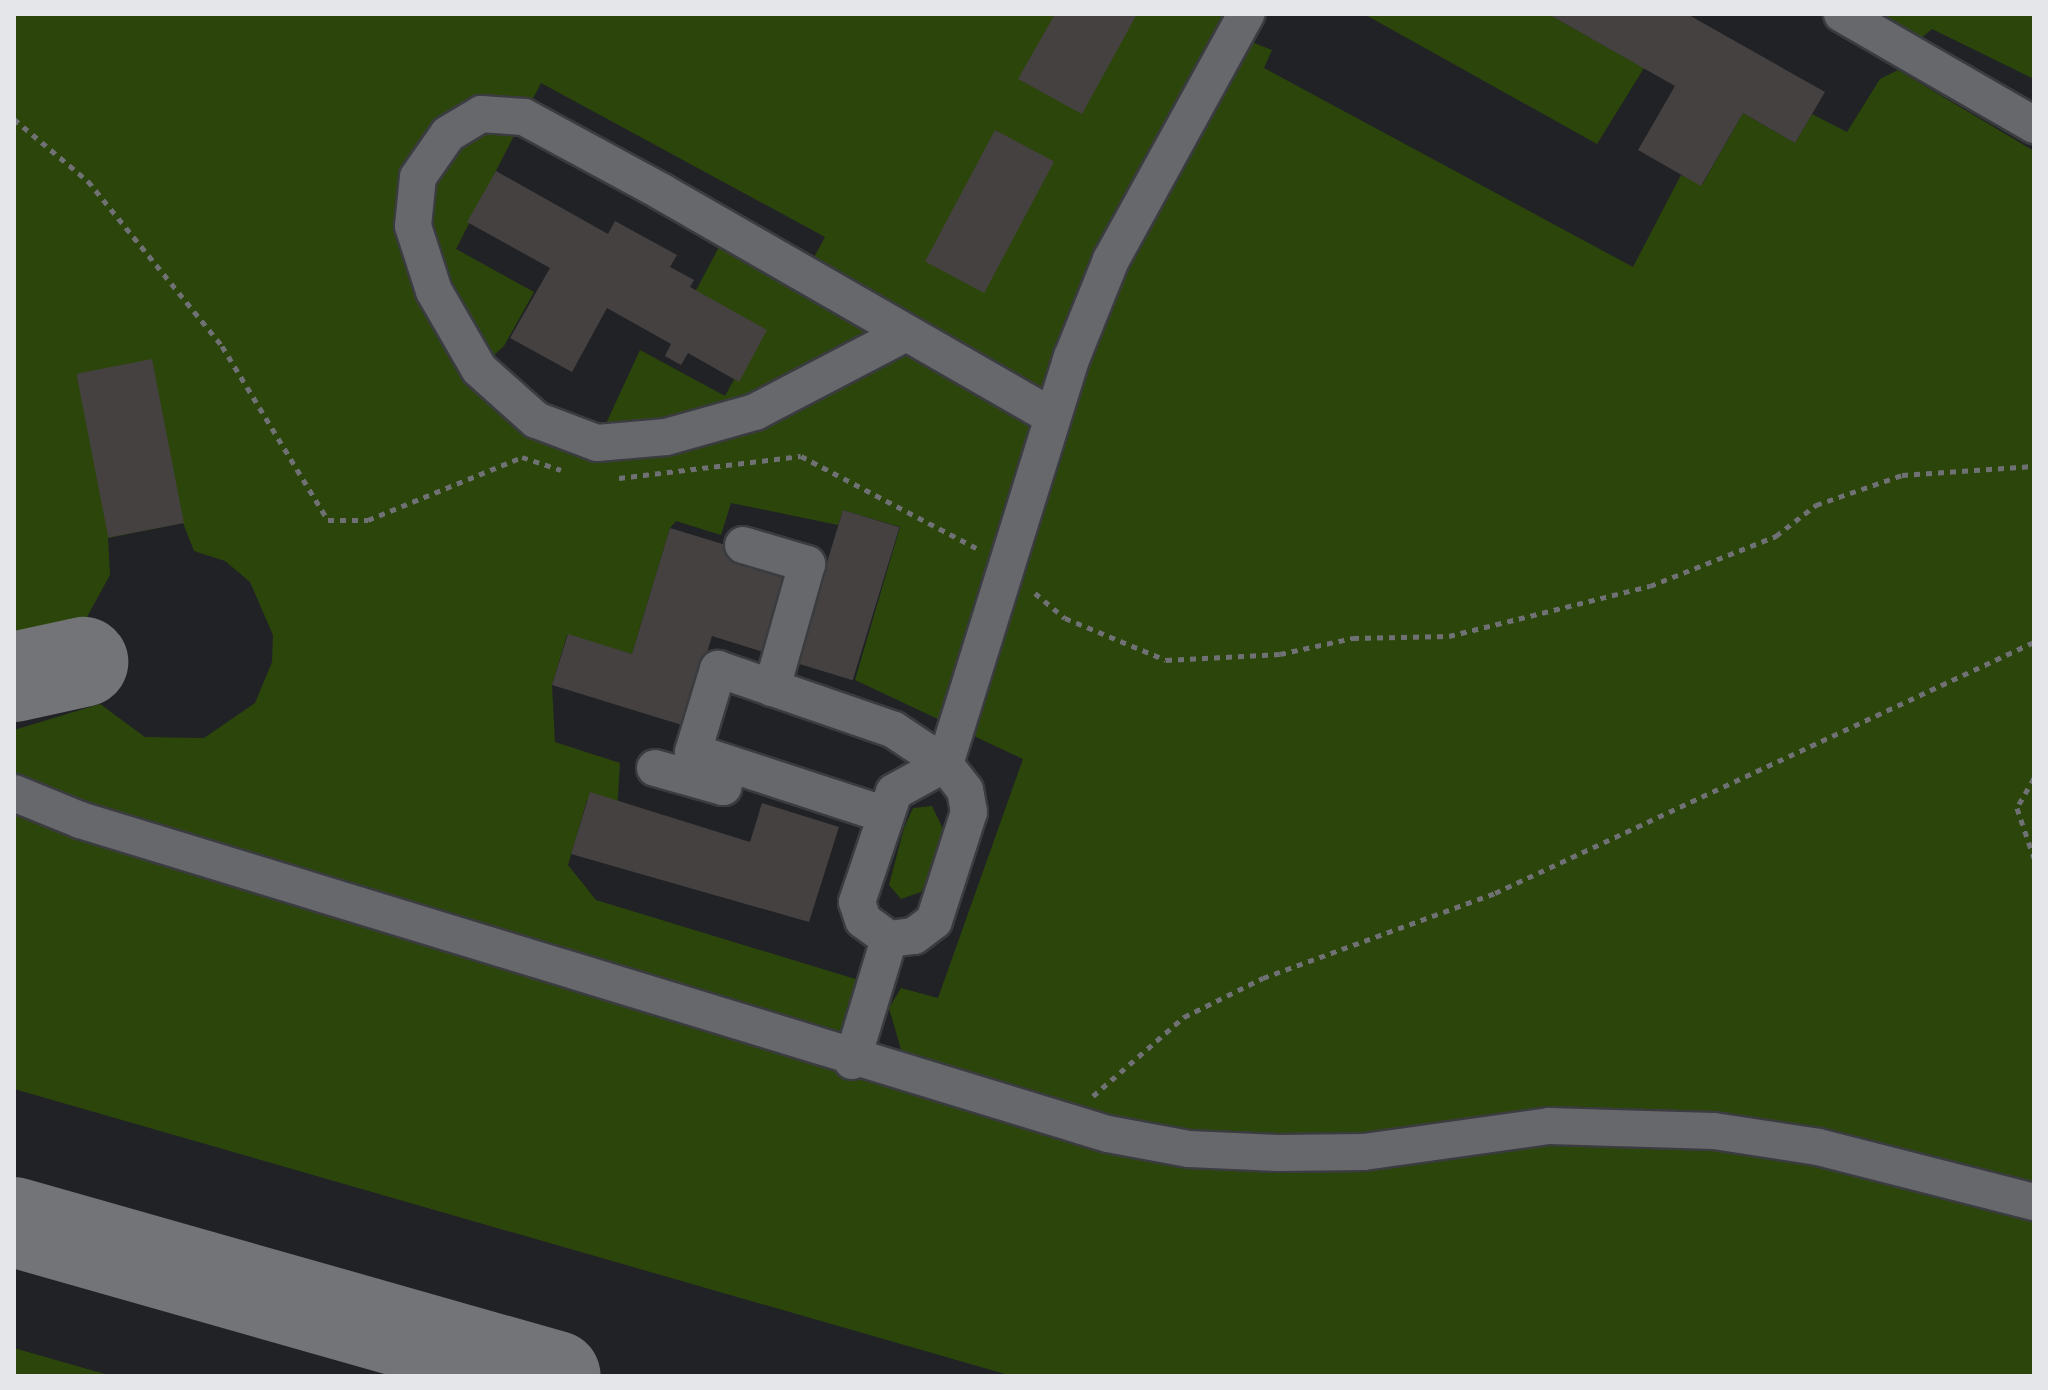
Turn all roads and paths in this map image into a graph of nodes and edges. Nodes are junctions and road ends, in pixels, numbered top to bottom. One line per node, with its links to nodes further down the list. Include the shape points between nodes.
1 (1246, 14): 6 (lane, via 1111,260)
2 (1842, 14): 4 (lane)
3 (14, 119): 8 (path, via 88,181 222,346 328,520 368,520 522,457)
4 (2034, 125)
5 (906, 333): 5 (lane, via 524,117 481,114 448,134 418,177 413,226 434,291 479,369 536,420 597,443 666,437 755,412); 6 (lane)
6 (1052, 416): 11 (lane)
7 (2034, 466): 11 (path, via 1902,475 1816,505 1776,536 1703,567 1577,610 1449,636 1353,638 1280,654 1166,660 1065,618)
8 (567, 472)
9 (607, 477): 11 (path, via 634,480 801,456)
10 (743, 545): 13 (lane, via 807,564)
11 (1005, 567): 15 (lane)
12 (2034, 642): 23 (path, via 1495,893 1263,978 1197,1010 1099,1085)
13 (772, 688): 14 (lane, via 718,669 693,752); 15 (lane, via 894,730)
14 (729, 763): 16 (lane, via 723,787); 19 (lane)
15 (945, 764): 19 (lane, via 894,792); 21 (lane, via 965,790 969,812 934,921 914,936)
16 (655, 768)
17 (2034, 778): 20 (path, via 2017,808)
18 (14, 793): 22 (lane, via 80,820)
19 (886, 815): 21 (lane, via 857,902 863,920)
20 (2034, 858)
21 (889, 939): 22 (lane)
22 (852, 1061): 23 (lane)
23 (1075, 1126): 24 (lane, via 1189,1149 1278,1153 1364,1152 1549,1126 1714,1131 1818,1147)
24 (2034, 1202)

